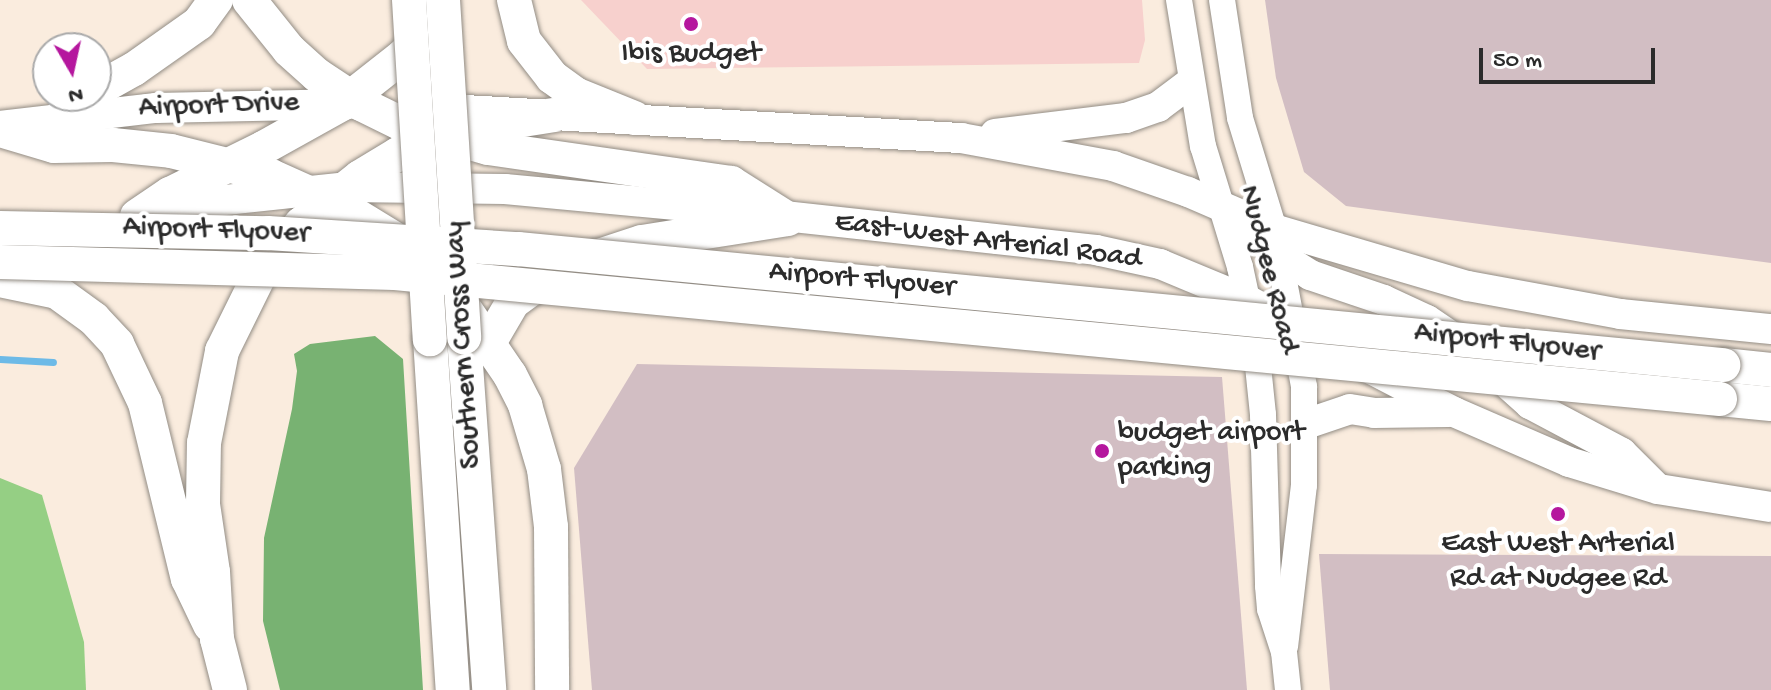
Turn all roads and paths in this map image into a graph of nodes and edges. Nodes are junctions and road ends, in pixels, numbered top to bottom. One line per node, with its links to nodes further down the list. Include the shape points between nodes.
1 (216, 0): 9 (highway, via 199,23)
2 (249, 0): 11 (highway, via 289,50)
3 (409, 0): 42 (highway, Southern Cross Way, bridge)
4 (443, 0): 43 (highway, Southern Cross Way, bridge)
5 (450, 0): 11 (highway, via 422,38)
6 (514, 0): 15 (highway, via 524,41 552,77 575,94)
7 (1179, 0): 10 (main road, Nudgee Road)
8 (1222, 0): 25 (main road, Nudgee Road, via 1240,118)
9 (112, 81)
10 (1190, 83): 18 (main road, via 1158,107 1126,118); 21 (main road, Nudgee Road)
11 (351, 102): 12 (main road, Airport Drive); 16 (highway); 19 (highway)
12 (112, 106)
13 (55, 112): 17 (main road, Airport Drive)
14 (554, 115): 15 (main road); 16 (highway)
15 (634, 118): 18 (main road)
16 (439, 122): 20 (highway, via 398,154); 23 (highway, via 488,148 731,183)
17 (0, 128): 19 (highway, via 54,146 144,148)
18 (961, 138): 21 (main road, via 1113,166)
19 (230, 164): 20 (highway); 22 (highway)
20 (328, 193): 22 (main road, via 216,201); 23 (main road, East-West Arterial Road, via 505,189); 32 (highway, via 413,251 450,288); 39 (highway, via 262,270 222,351 213,383 202,470)
21 (1221, 205): 25 (main road); 29 (main road, Nudgee Road)
22 (137, 216): 26 (main road)
23 (788, 219): 29 (main road, East-West Arterial Road, via 1096,250 1160,264); 32 (highway, via 642,242 581,262 550,275 513,302)
24 (0, 228): 33 (highway, Airport Flyover, bridge, via 268,233 518,249)
25 (1277, 243): 30 (main road, Nudgee Road); 31 (main road, via 1513,296 1620,314); 37 (main road, via 1310,275 1427,320 1464,345 1530,404 1622,453)
26 (0, 252)
27 (0, 262): 34 (highway, Airport Flyover, bridge, via 395,273)
28 (0, 280): 39 (highway, via 57,292 117,344 145,403 188,579)
29 (1249, 301): 30 (main road, East-West Arterial Road); 40 (main road, Nudgee Road, via 1263,415 1269,598)
30 (1294, 325): 35 (main road, East-West Arterial Road); 36 (main road, Nudgee Road)
31 (1771, 329)
32 (490, 341): 44 (highway, via 525,405 547,482)
33 (1771, 370)
34 (1771, 404)
35 (1454, 412): 36 (main road, via 1350,409); 37 (main road, East-West Arterial Road, via 1569,462)
36 (1306, 424): 40 (main road, Nudgee Road)
37 (1658, 489): 38 (main road, East-West Arterial Road)
38 (1771, 507)
39 (217, 639): 41 (highway)
40 (1284, 652): 45 (main road, Nudgee Road)
41 (230, 690)
42 (453, 690)
43 (489, 690)
44 (552, 690)
45 (1288, 690)

